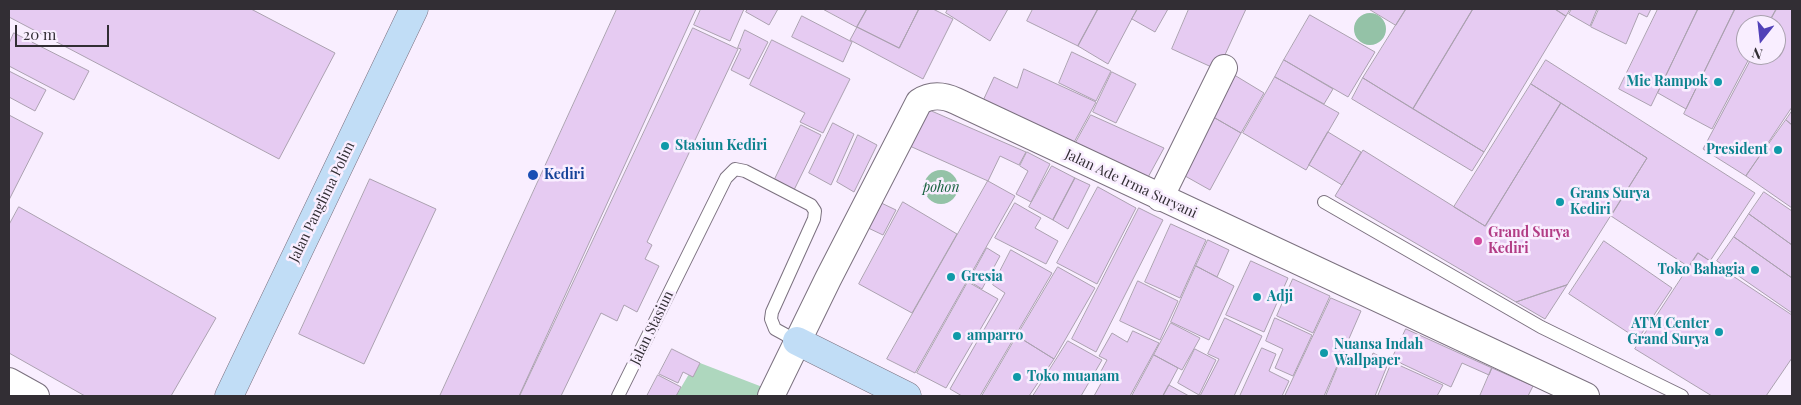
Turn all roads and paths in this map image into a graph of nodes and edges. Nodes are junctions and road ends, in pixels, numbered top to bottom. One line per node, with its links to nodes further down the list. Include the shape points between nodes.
1 (414, 9): 8 (street, Jalan Panglima Polim)
2 (1224, 68): 3 (street)
3 (1160, 198): 5 (street, Jalan Ade Irma Suryani, via 945,96 927,96 919,102); 12 (street, Jalan Ade Irma Suryani)
4 (1324, 202): 13 (lane, via 1542,327)
5 (797, 341): 9 (lane, Jalan Stasiun, via 775,329 771,319 815,211 811,205 735,168 726,178); 10 (street, Jalan Ade Irma Suryani); 11 (street)
6 (9, 381): 7 (street)
7 (36, 396)
8 (229, 396)
9 (618, 396)
10 (771, 396)
11 (907, 396)
12 (1586, 396)
13 (1682, 396)

